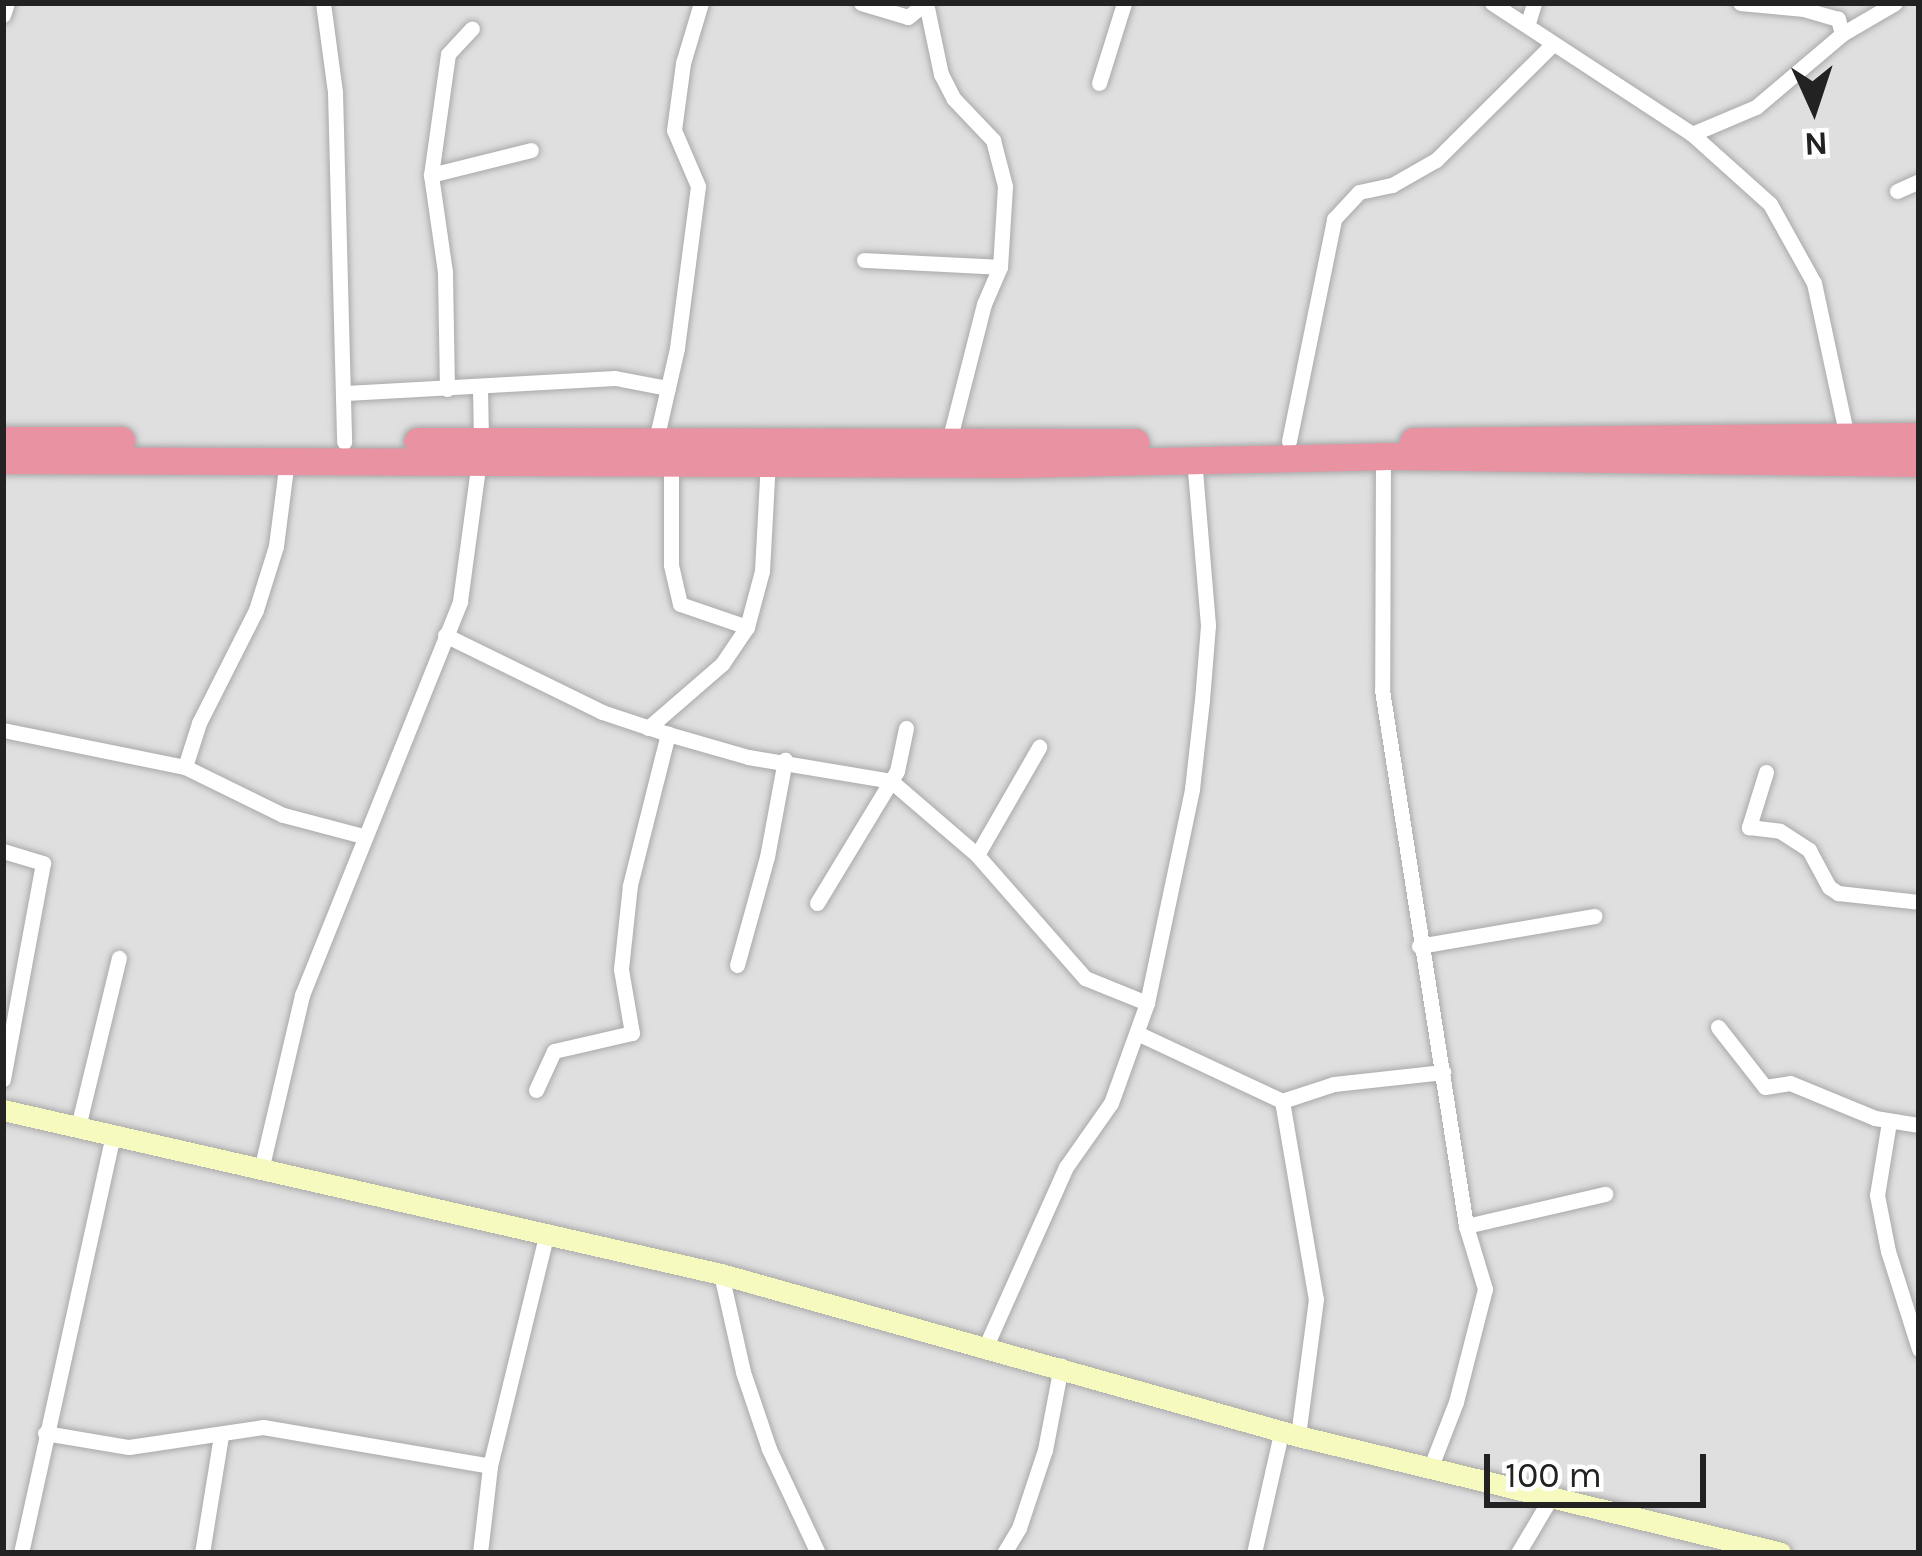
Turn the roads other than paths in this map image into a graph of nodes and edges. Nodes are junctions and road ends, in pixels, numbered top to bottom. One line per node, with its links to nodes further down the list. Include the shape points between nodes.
1 (7, 3): 11 (street)
2 (323, 3): 27 (street, via 335,92)
3 (700, 3): 26 (street, via 676,99 676,143 698,185)
4 (861, 3): 5 (street, via 908,17)
5 (925, 3): 23 (street, via 941,74 993,140 1005,186)
6 (1124, 3): 16 (street)
7 (1492, 3): 12 (street)
8 (1534, 3): 12 (street)
9 (1740, 3): 14 (street, via 1838,19)
10 (1895, 3): 14 (street)
11 (3, 15)
12 (1528, 23): 15 (street)
13 (472, 28): 19 (street, via 448,55)
14 (1841, 34): 17 (street, via 1756,106)
15 (1552, 45): 17 (street); 32 (street, via 1436,160 1392,185 1359,192 1334,219)
16 (1099, 83)
17 (1693, 134): 29 (street, via 1770,204 1814,283)
18 (531, 149): 19 (street)
19 (431, 175): 24 (street, via 445,272)
20 (1919, 181): 21 (street)
21 (1897, 191)
22 (864, 260): 23 (street)
23 (1000, 267): 31 (street)
24 (447, 388): 25 (street); 27 (street)
25 (480, 388): 26 (street, via 615,378); 34 (street)
26 (668, 388): 35 (street)
27 (346, 393): 33 (street)
28 (1919, 436): 29 (highway)
29 (1846, 437): 32 (highway)
30 (3, 440): 33 (highway)
31 (949, 441): 32 (highway); 35 (highway)
32 (1289, 441)
33 (344, 442): 34 (highway)
34 (480, 450): 35 (highway); 37 (highway); 43 (street, via 460,602)
35 (663, 451): 40 (highway); 42 (street, via 680,604)
36 (1384, 456): 38 (highway); 41 (highway); 59 (street, via 1382,690)
37 (287, 457): 39 (highway); 50 (street, via 276,546 256,610)
38 (1194, 459): 40 (highway); 62 (street, via 1208,625 1202,700 1192,789)
39 (3, 460)
40 (768, 460): 42 (street, via 762,571)
41 (1919, 464)
42 (747, 628): 44 (street, via 722,664)
43 (446, 635): 44 (street); 53 (street)
44 (648, 728): 47 (street)
45 (906, 728): 52 (street)
46 (3, 730): 50 (street)
47 (668, 734): 49 (street, via 748,758); 67 (street, via 630,885 621,969 632,1033 554,1051)
48 (1039, 747): 55 (street)
49 (785, 760): 52 (street); 61 (street)
50 (185, 767): 53 (street, via 283,815)
51 (1766, 772): 56 (street, via 1749,827 1780,831 1809,850 1838,893)
52 (891, 781): 55 (street); 57 (street)
53 (363, 836): 74 (street, via 302,995)
54 (3, 851): 66 (street, via 43,863)
55 (977, 855): 62 (street, via 1084,978)
56 (1919, 902)
57 (817, 903)
58 (1594, 916): 59 (street)
59 (1419, 946): 65 (street)
60 (119, 958): 72 (street)
61 (736, 965)
62 (1147, 1003): 64 (street)
63 (1718, 1027): 70 (street, via 1765,1088 1790,1083)
64 (1137, 1034): 68 (street); 79 (street, via 1111,1103 1066,1166)
65 (1442, 1072): 68 (street, via 1334,1084); 76 (street)
66 (3, 1079)
67 (536, 1090)
68 (1282, 1101): 83 (street, via 1316,1299)
69 (3, 1109): 72 (street)
70 (1889, 1122): 71 (street); 80 (street, via 1877,1195)
71 (1919, 1125)
72 (78, 1127): 73 (street)
73 (113, 1136): 74 (street); 82 (street)
74 (261, 1170): 77 (street)
75 (1605, 1194): 76 (street)
76 (1466, 1226): 85 (street, via 1485,1289)
77 (546, 1236): 78 (street); 86 (street)
78 (721, 1274): 79 (street); 91 (street, via 769,1449)
79 (985, 1348): 81 (street)
80 (1919, 1349)
81 (1060, 1366): 83 (street); 92 (street, via 1045,1450)
82 (45, 1433): 84 (street, via 130,1447); 88 (street)
83 (1290, 1433): 85 (street); 93 (street)
84 (221, 1436): 86 (street, via 262,1427); 89 (street)
85 (1432, 1464): 87 (street)
86 (490, 1466): 90 (street)
87 (1553, 1494): 94 (street); 95 (street)
88 (21, 1553)
89 (202, 1553)
90 (480, 1553)
91 (818, 1553)
92 (1004, 1553)
93 (1254, 1553)
94 (1518, 1553)
95 (1780, 1553)

